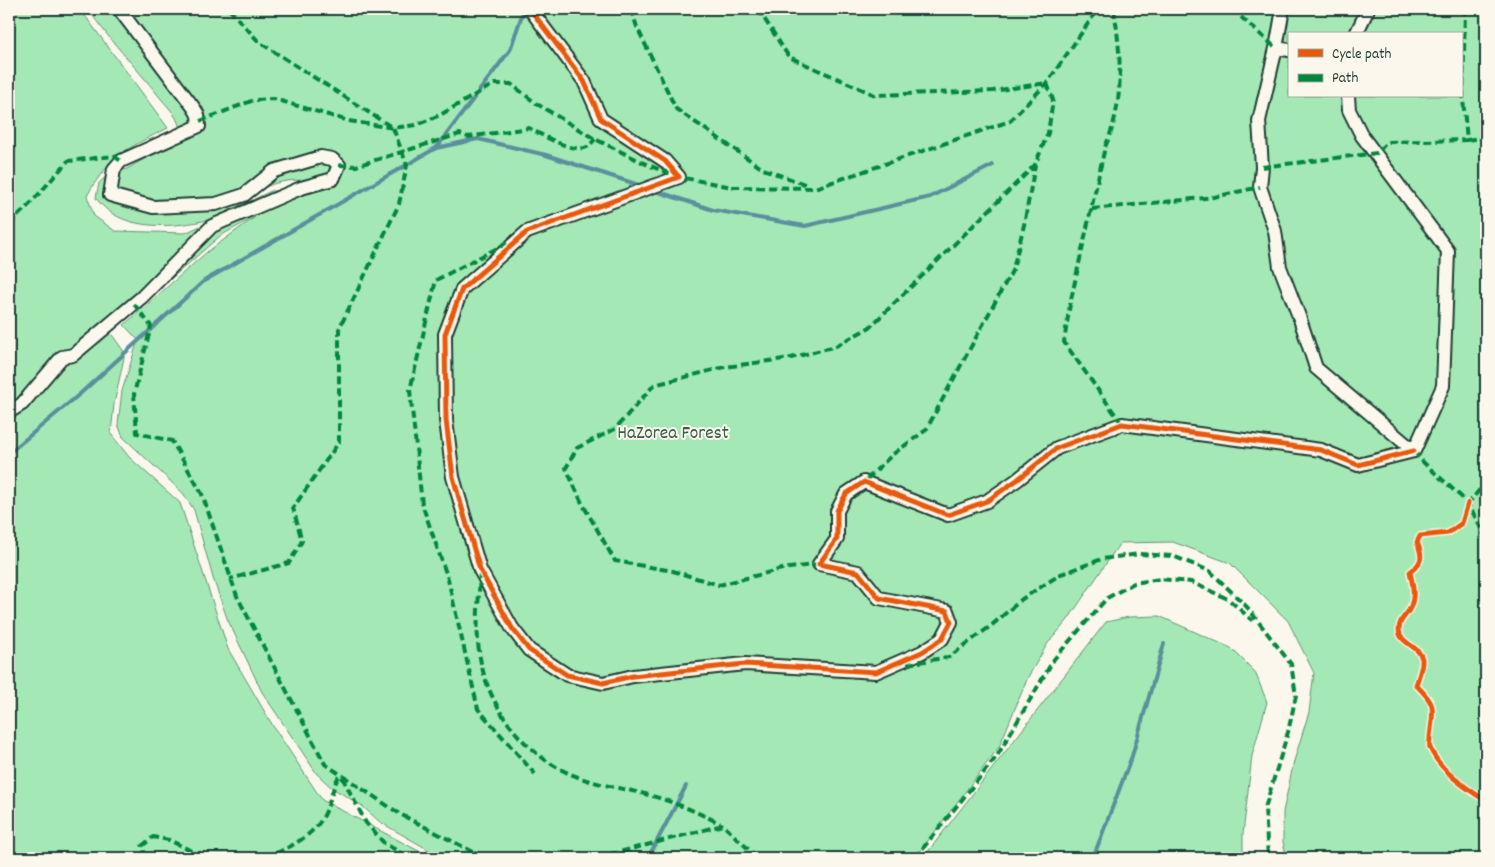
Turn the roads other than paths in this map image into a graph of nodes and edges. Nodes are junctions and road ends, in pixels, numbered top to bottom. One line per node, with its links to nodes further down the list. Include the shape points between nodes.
1 (119, 9): 8 (street, via 194,108 200,121 199,126 121,161 114,170 110,195 153,208 216,204 244,195 274,170 321,157 332,159 339,166 338,172 333,179 301,188 212,226 142,297 73,355 62,357 22,404)
2 (530, 9): 9 (street, via 584,81 601,119 665,161 679,177 527,232 462,289 445,334 446,420 453,477 480,570 512,628 529,650 567,675 602,683 633,676 745,664 876,672 922,652 942,639 951,622 947,611 879,598 858,572 819,564 837,539 837,512 846,494 864,482 948,515 987,500 1057,448 1122,424 1321,450 1358,465)
3 (1283, 9): 6 (street)
4 (1368, 9): 5 (street)
5 (1357, 32)
6 (1282, 49): 9 (street, via 1259,121 1260,188 1275,231 1280,267 1316,368)
7 (1348, 98): 9 (street, via 1349,110 1362,136 1448,251 1443,386)
8 (9, 412)
9 (1414, 451)

